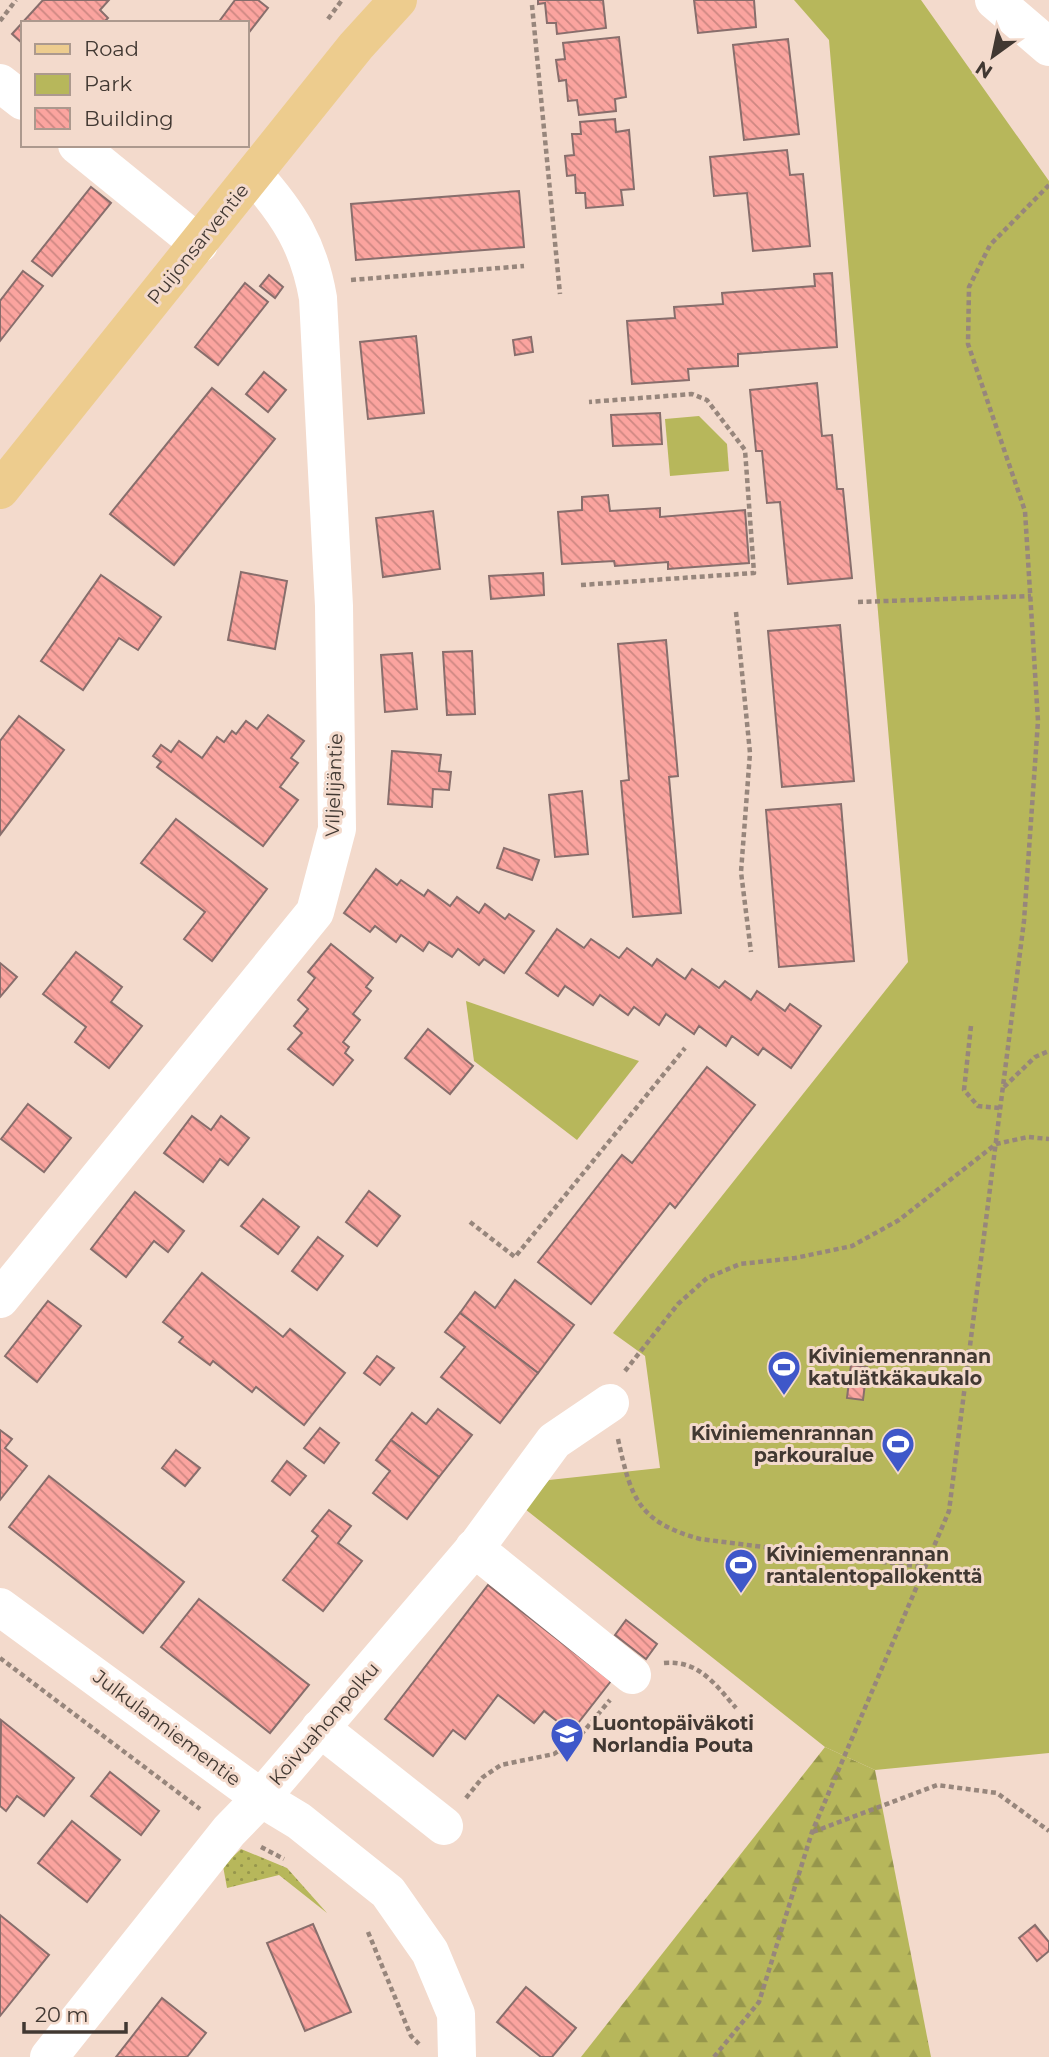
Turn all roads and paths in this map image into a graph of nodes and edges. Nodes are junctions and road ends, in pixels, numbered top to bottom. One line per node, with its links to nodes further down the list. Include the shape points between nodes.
1 (16, 0): 5 (path)
2 (398, 0): 10 (main road, Puijonsarventie)
3 (994, 0): 6 (street)
4 (533, 5): 15 (path)
5 (0, 21)
6 (1049, 47)
7 (0, 83): 8 (street)
8 (21, 100)
9 (79, 147): 12 (street)
10 (254, 175): 12 (main road, Puijonsarventie); 14 (street, Viljelijäntie, via 286,211)
11 (1049, 185): 19 (path, via 990,245 969,287 968,344 1025,511)
12 (199, 244): 17 (main road, Puijonsarventie)
13 (524, 266): 14 (path)
14 (316, 283): 31 (street, Viljelijäntie, via 334,606 337,829 315,912)
15 (560, 294)
16 (589, 402): 18 (path, via 692,394 707,400 745,450 754,573)
17 (0, 490)
18 (581, 585)
19 (1031, 596): 20 (path); 26 (path, via 1038,722 1024,921)
20 (858, 602)
21 (736, 612): 22 (path, via 750,753 741,872)
22 (751, 951)
23 (971, 1026): 27 (path, via 964,1090 978,1106)
24 (685, 1048): 30 (path, via 515,1257)
25 (1049, 1051): 26 (path, via 1035,1057)
26 (1003, 1088): 27 (path)
27 (1000, 1108): 29 (path)
28 (1049, 1139): 29 (path, via 1028,1137)
29 (996, 1144): 32 (path, via 899,1220 852,1246 740,1264 707,1278 678,1304 628,1364); 34 (path, via 948,1511)
30 (470, 1223)
31 (0, 1299)
32 (610, 1403): 33 (street, Koivuahonpolku, via 554,1441); 34 (path, via 627,1478 655,1522 700,1539)
33 (474, 1548): 36 (street); 38 (street, Koivuahonpolku)
34 (923, 1567): 42 (path)
35 (0, 1607): 39 (street, Julkulanniementie)
36 (632, 1675): 37 (path, via 677,1662 704,1671); 40 (path, via 579,1737 554,1754 500,1765 483,1777)
37 (736, 1709)
38 (320, 1728): 39 (street, Koivuahonpolku); 40 (street)
39 (261, 1798): 43 (street, Koivuahonpolku, via 229,1830); 44 (street, Julkulanniementie, via 299,1821 388,1892 430,1952 456,2014)
40 (444, 1826)
41 (1049, 1831): 42 (path, via 997,1793 937,1785)
42 (812, 1832): 45 (path, via 759,2002)
43 (49, 2057)
44 (457, 2057)
45 (714, 2057)

